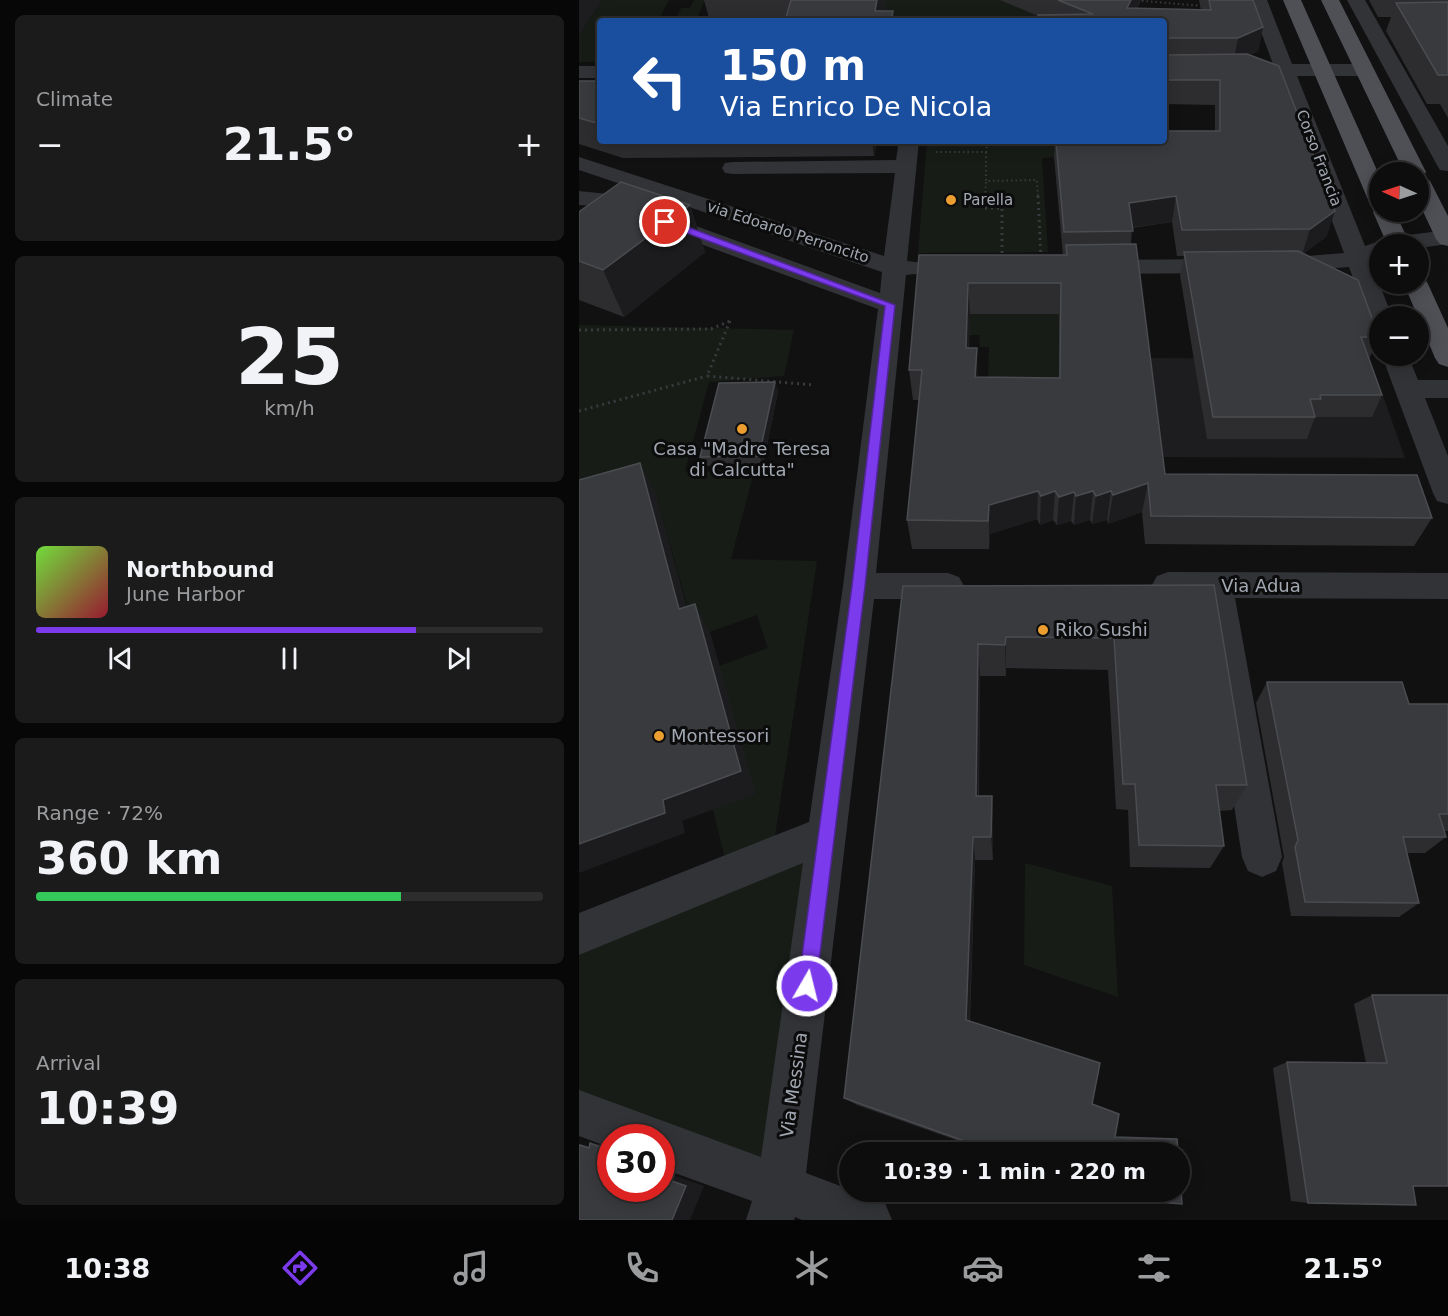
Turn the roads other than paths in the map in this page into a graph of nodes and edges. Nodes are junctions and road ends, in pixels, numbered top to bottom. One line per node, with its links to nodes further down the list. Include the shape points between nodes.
1 (1292, 0): 7 (main road)
2 (1330, 0): 8 (main road)
3 (1356, 0): 14 (street, via 1378,24 1430,114)
4 (1259, 3): 6 (street, Corso Francia)
5 (1252, 70): 6 (street)
6 (1285, 70): 7 (street); 22 (street, Corso Francia)
7 (1322, 70): 8 (street); 16 (main road)
8 (1364, 70): 12 (main road)
9 (579, 72): 10 (street)
10 (597, 72)
11 (908, 153): 15 (street); 24 (street, Via Messina)
12 (1410, 162)
13 (579, 163): 24 (street, via Edoardo Perroncito)
14 (1448, 165)
15 (733, 168)
16 (1369, 177)
17 (579, 198): 27 (street, via 600,199)
18 (1429, 201): 19 (main road)
19 (1448, 238): 20 (street)
20 (1429, 239)
21 (1369, 253): 22 (street)
22 (1356, 258): 23 (street, via 1328,264); 28 (street, Corso Francia)
23 (1041, 267)
24 (895, 268): 25 (street); 27 (street, Via Messina)
25 (942, 268)
26 (1420, 294): 29 (main road)
27 (890, 305): 35 (street, Via Messina)
28 (1376, 306)
29 (1448, 358)
30 (1399, 366): 31 (street)
31 (1408, 389): 32 (street); 33 (street)
32 (1448, 389)
33 (1448, 493)
34 (1216, 585): 37 (street, Via Adua); 38 (street, Via Adua); 40 (street)
35 (859, 586): 36 (street); 39 (street, Via Messina)
36 (980, 586)
37 (1133, 586)
38 (1448, 586)
39 (827, 834): 41 (street); 45 (street, Via Messina)
40 (1261, 857)
41 (579, 934)
42 (579, 1113): 43 (street)
43 (608, 1124)
44 (675, 1151): 45 (street)
45 (775, 1204): 46 (street)
46 (868, 1220)

